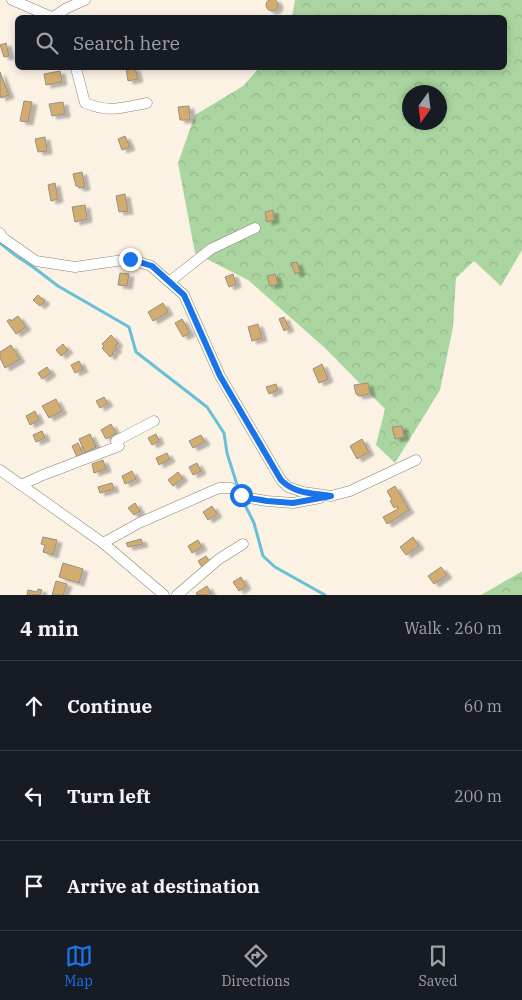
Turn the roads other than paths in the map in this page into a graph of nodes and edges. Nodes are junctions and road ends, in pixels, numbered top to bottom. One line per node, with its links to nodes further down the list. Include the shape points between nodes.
1 (12, 0): 3 (street)
2 (85, 0): 4 (street)
3 (48, 15)
4 (56, 15)
5 (77, 70): 6 (street, via 85,103 115,110)
6 (147, 103)
7 (255, 228): 9 (street, via 211,249)
8 (0, 233): 9 (street, via 36,261 75,267 130,259 152,266)
9 (169, 282): 14 (street, via 184,295 220,376 281,480 288,487 303,492)
10 (154, 421): 13 (street, via 116,441 120,446)
11 (416, 460): 14 (street, via 350,491)
12 (0, 470): 13 (street)
13 (21, 485): 15 (street)
14 (331, 496): 15 (street, via 293,503 243,497 231,488 219,488 139,523)
15 (103, 543): 17 (street)
16 (243, 544): 18 (street, via 219,559)
17 (164, 595)
18 (177, 595)

